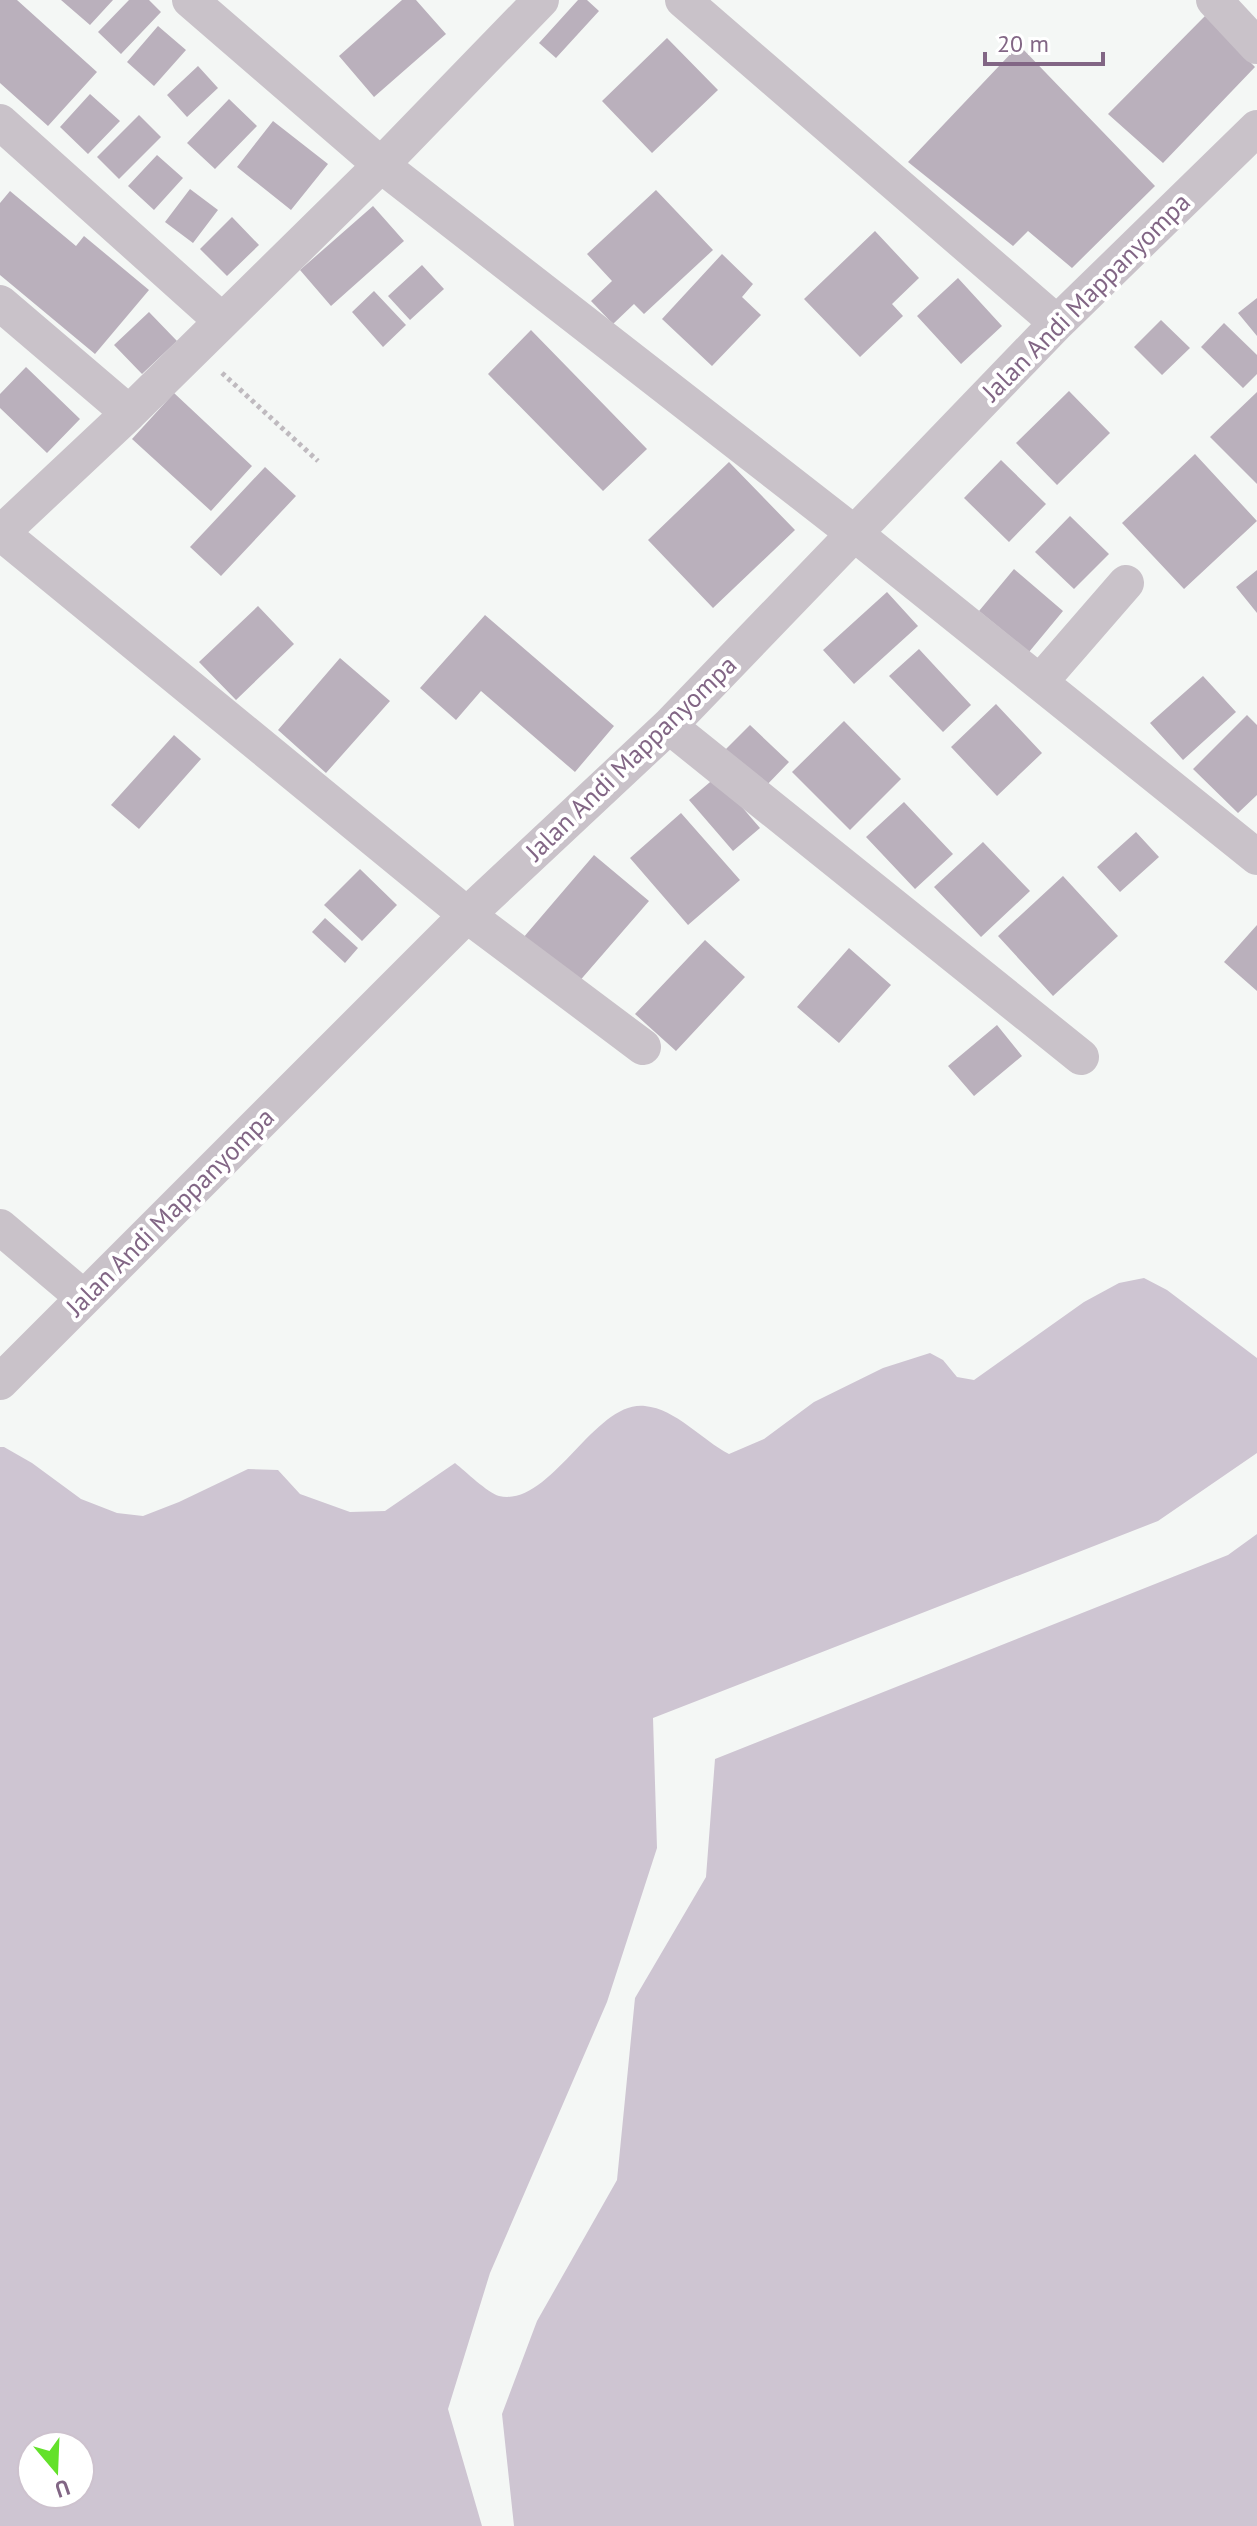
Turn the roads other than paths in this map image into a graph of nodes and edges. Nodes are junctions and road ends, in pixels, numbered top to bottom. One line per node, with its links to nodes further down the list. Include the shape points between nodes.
1 (190, 0): 8 (street)
2 (541, 0): 8 (street)
3 (683, 0): 11 (street)
4 (1214, 0): 5 (street)
5 (1257, 46)
6 (0, 122): 10 (street)
7 (1257, 128): 11 (street, Jalan Andi Mappanyompa)
8 (381, 165): 10 (street); 14 (street)
9 (0, 303): 12 (street)
10 (222, 321): 12 (street)
11 (1057, 323): 14 (street, Jalan Andi Mappanyompa)
12 (129, 413): 13 (street)
13 (0, 533): 19 (street)
14 (855, 534): 16 (street); 17 (street, Jalan Andi Mappanyompa)
15 (1126, 583): 16 (street)
16 (1040, 682): 18 (street)
17 (669, 726): 19 (street, Jalan Andi Mappanyompa); 21 (street)
18 (1257, 857)
19 (467, 915): 20 (street); 23 (street, Jalan Andi Mappanyompa)
20 (643, 1047)
21 (1081, 1057)
22 (0, 1227): 23 (street)
23 (84, 1298): 24 (street, Jalan Andi Mappanyompa)
24 (0, 1382)

